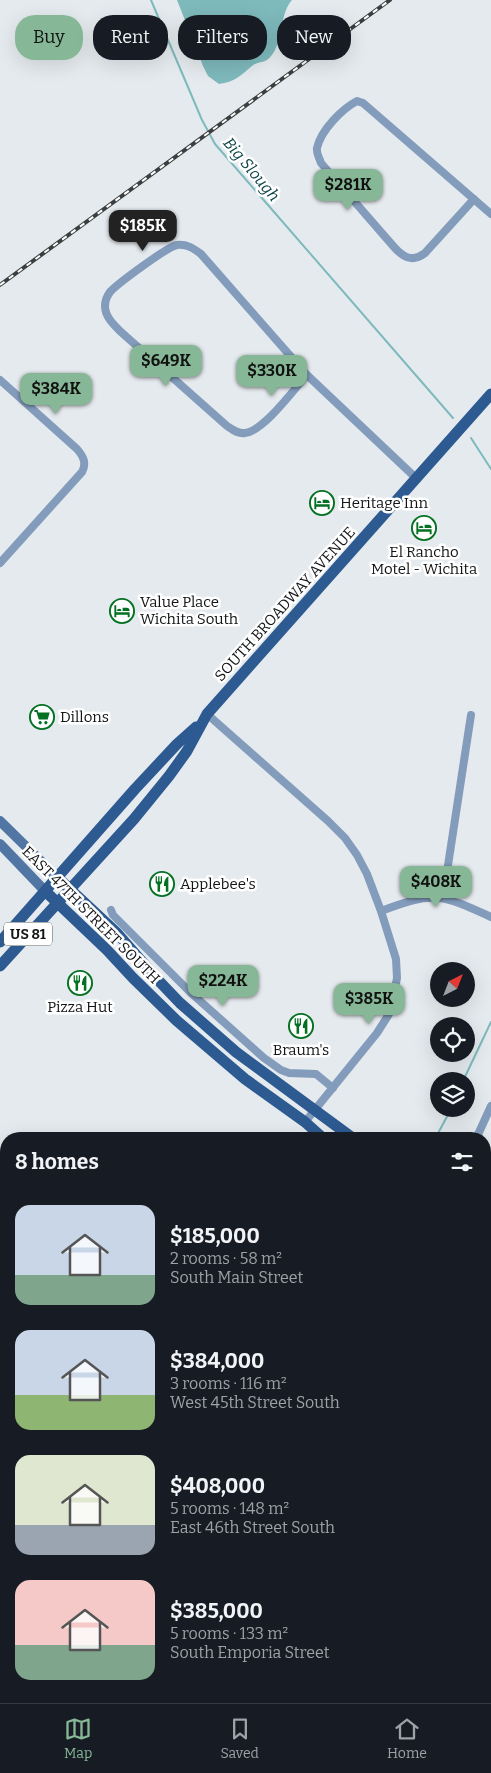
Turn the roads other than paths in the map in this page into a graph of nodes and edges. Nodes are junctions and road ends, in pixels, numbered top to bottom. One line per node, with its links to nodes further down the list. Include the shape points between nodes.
1 (474, 199): 1 (street, via 364,103 357,101 341,113 318,146 321,162 409,259 419,258); 2 (street)
2 (491, 214)
3 (307, 375): 3 (street, via 210,265 188,246 174,246 136,271 111,291 106,300 107,316 121,332 227,426 242,433 262,424); 6 (street)
4 (0, 380): 7 (street, via 77,449 85,465)
5 (491, 394): 6 (main road, SOUTH BROADWAY AVENUE)
6 (417, 479): 9 (main road, SOUTH BROADWAY AVENUE)
7 (0, 564)
8 (471, 715): 15 (street)
9 (204, 718): 12 (main road, SOUTH BROADWAY AVENUE, via 135,789); 13 (main road, SOUTH BROADWAY AVENUE, via 169,776); 18 (street, via 345,838 367,874)
10 (0, 821): 12 (street, EAST 47TH STREET SOUTH)
11 (0, 844): 14 (street, EAST 47TH STREET SOUTH)
12 (58, 878): 13 (main road, EAST 47TH STREET SOUTH); 14 (main road, SOUTH BROADWAY AVENUE / US 81)
13 (70, 888): 16 (main road, SOUTH BROADWAY AVENUE); 24 (main road, EAST 47TH STREET SOUTH, via 118,933)
14 (45, 891): 16 (main road, EAST 47TH STREET SOUTH / US 81); 20 (main road, SOUTH BROADWAY AVENUE / US 81)
15 (443, 898): 18 (street, via 420,898); 19 (street, via 455,900)
16 (56, 903): 21 (main road, SOUTH BROADWAY AVENUE / US 81); 22 (main road, EAST 47TH STREET SOUTH / US 81)
17 (111, 910): 23 (street)
18 (381, 910): 27 (street, via 396,959 397,978 389,1014)
19 (491, 917)
20 (0, 942)
21 (0, 966)
22 (122, 966): 24 (main road, via 169,1006); 25 (main road, EAST 47TH STREET SOUTH / US 81)
23 (190, 992): 24 (street); 27 (street, via 281,1070 296,1075 316,1074)
24 (180, 1003): 26 (main road, EAST 47TH STREET SOUTH)
25 (176, 1020): 26 (main road, via 188,1020 222,1050); 30 (main road, EAST 47TH STREET SOUTH / US 81, via 245,1079)
26 (236, 1052): 29 (main road, EAST 47TH STREET SOUTH)
27 (333, 1088): 29 (street)
28 (491, 1106): 33 (street)
29 (315, 1109): 30 (street); 32 (main road, EAST 47TH STREET SOUTH)
30 (305, 1122): 31 (main road, EAST 47TH STREET SOUTH / US 81)
31 (316, 1132)
32 (345, 1132)
33 (479, 1132)

